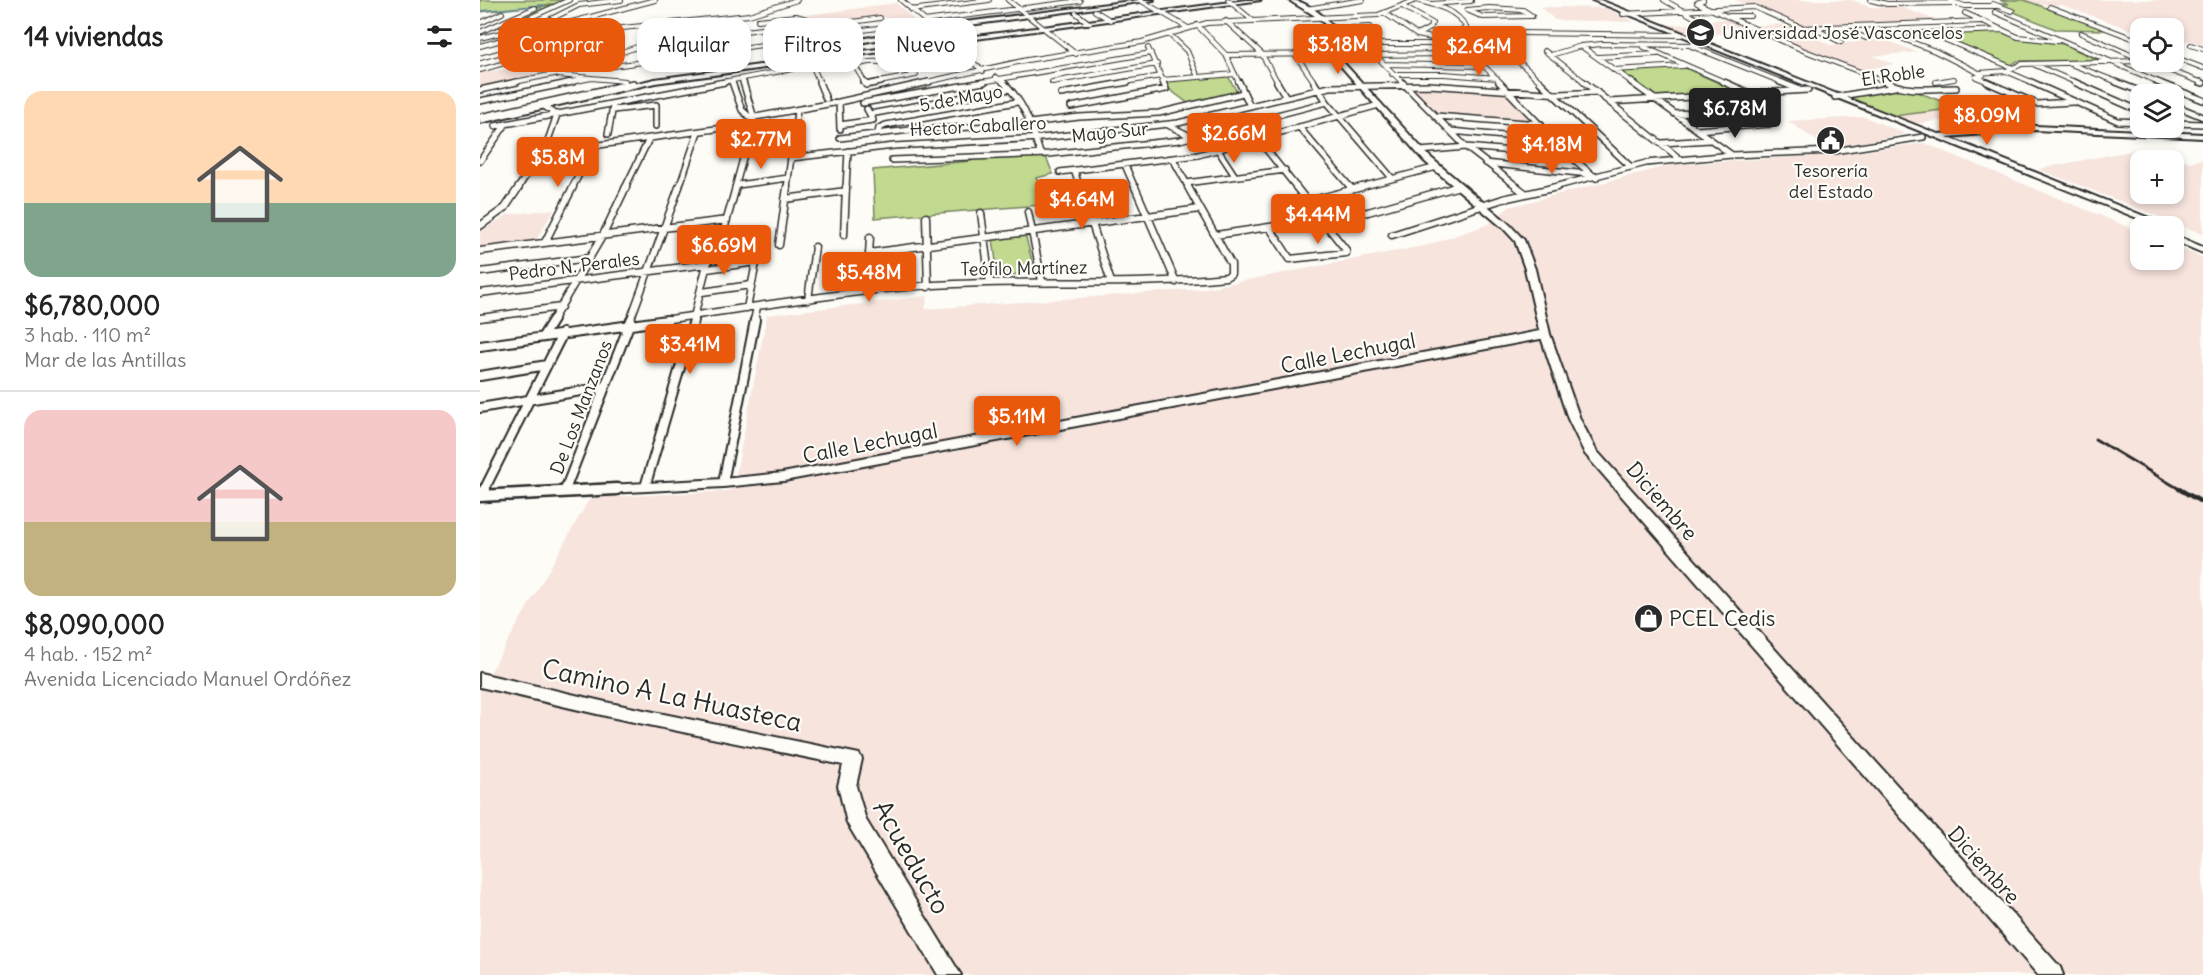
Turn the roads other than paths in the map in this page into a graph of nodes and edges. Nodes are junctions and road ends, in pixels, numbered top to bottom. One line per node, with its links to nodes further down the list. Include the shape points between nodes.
1 (569, 0): 65 (street)
2 (621, 0): 66 (street, via 579,5)
3 (627, 0): 39 (street)
4 (655, 0): 112 (street)
5 (797, 0): 57 (street)
6 (901, 0): 43 (street)
7 (937, 0): 34 (street)
8 (989, 0): 25 (street)
9 (1008, 0): 40 (street)
10 (1042, 0): 32 (street)
11 (1079, 0): 32 (street); 41 (street)
12 (1150, 0): 26 (main road)
13 (1258, 0): 28 (main road)
14 (1292, 0): 42 (main road)
15 (1363, 0): 42 (street)
16 (1416, 0): 30 (street); 35 (street)
17 (1590, 0): 56 (main road)
18 (1595, 0): 56 (main road)
19 (1664, 0): 45 (street)
20 (1703, 0): 44 (street, via 1696,3)
21 (1871, 0): 31 (street)
22 (1905, 0): 31 (street)
23 (1948, 0): 29 (street)
24 (1982, 0): 36 (street)
25 (973, 1): 34 (street); 48 (street)
26 (1141, 1): 41 (main road); 55 (street)
27 (1472, 1): 30 (street)
28 (1230, 2): 55 (main road); 76 (street)
29 (1955, 3): 31 (street); 36 (street, via 1967,7)
30 (1432, 4): 110 (street, via 1465,23 1464,30)
31 (1915, 4)
32 (1049, 5): 40 (street)
33 (1653, 5): 49 (street)
34 (944, 6): 43 (street); 60 (street)
35 (1402, 6): 58 (street); 102 (street, via 1432,23)
36 (1997, 6): 47 (street)
37 (2050, 7): 96 (street)
38 (535, 8): 94 (street)
39 (595, 9)
40 (1019, 9): 48 (street); 61 (street)
41 (1093, 9): 61 (main road); 75 (street)
42 (1305, 9): 72 (main road)
43 (911, 10): 70 (street)
44 (1708, 10): 45 (street); 62 (street); 88 (street, via 1754,7 1797,27)
45 (1683, 11): 49 (street); 77 (street)
46 (2002, 11): 52 (street)
47 (2012, 11)
48 (988, 12): 60 (street)
49 (1665, 12): 56 (street)
50 (1976, 12): 79 (street, via 1965,13)
51 (1985, 12): 52 (street)
52 (1995, 12): 117 (street)
53 (502, 13): 81 (street)
54 (1076, 13): 82 (street)
55 (1160, 13): 75 (main road); 91 (street)
56 (1625, 13): 104 (main road)
57 (756, 14): 74 (street); 89 (street)
58 (1386, 14): 72 (street); 102 (street)
59 (574, 15): 67 (street)
60 (957, 16): 71 (street)
61 (1026, 16): 80 (main road); 92 (street)
62 (1723, 16): 63 (street); 190 (street)
63 (1750, 16)
64 (1495, 17): 64 (street, via 1467,10 1520,9 1532,16); 83 (street)
65 (530, 18)
66 (553, 18)
67 (562, 18)
68 (778, 18): 69 (street)
69 (804, 18)
70 (920, 18)
71 (944, 18)
72 (1319, 18): 76 (street); 113 (main road)
73 (763, 19): 74 (street)
74 (758, 20): 90 (street)
75 (1110, 20): 82 (main road)
76 (1252, 20): 78 (street)
77 (1700, 20)
78 (1226, 21): 84 (street); 131 (street)
79 (1982, 21): 86 (street); 93 (street)
80 (977, 22)
81 (480, 23)
82 (1089, 23): 92 (main road)
83 (1498, 23)
84 (1197, 25): 91 (street); 135 (street)
85 (1865, 25): 86 (street); 87 (street); 105 (street)
86 (1874, 25): 105 (street)
87 (1836, 26): 88 (street); 108 (street)
88 (1810, 27): 116 (street)
89 (625, 28)
90 (761, 28): 173 (street, via 649,43)
91 (1188, 28): 99 (street)
92 (1045, 29): 107 (main road); 130 (street)
93 (2003, 30): 98 (street); 117 (street, via 2021,38)
94 (484, 31)
95 (2106, 32): 96 (street); 111 (street); 136 (street, via 2081,33)
96 (2116, 32): 109 (street)
97 (496, 33): 106 (street)
98 (1928, 33): 105 (street); 161 (street)
99 (1169, 34): 115 (street); 177 (street, via 1187,51)
100 (1356, 35): 101 (street); 101 (street, via 1352,27 1369,26); 113 (street)
101 (1379, 35): 114 (street)
102 (1417, 35): 110 (street)
103 (1664, 35): 104 (street); 121 (street); 125 (street, via 1500,33)
104 (1678, 35): 121 (main road); 166 (main road)
105 (1896, 35): 171 (street)
106 (480, 38)
107 (977, 38)
108 (1866, 38)
109 (2130, 38)
110 (1452, 40): 125 (street)
111 (2130, 40)
112 (497, 41): 123 (street)
113 (1336, 41): 118 (street); 133 (main road)
114 (1385, 41)
115 (1142, 42): 128 (street); 130 (street)
116 (1841, 42)
117 (2065, 42): 148 (street)
118 (1444, 44)
119 (763, 45): 155 (street)
120 (1640, 45): 121 (street); 124 (street); 134 (street)
121 (1696, 45): 138 (main road)
122 (2191, 45): 126 (street)
123 (480, 46)
124 (1581, 46): 137 (street); 140 (street)
125 (1484, 48): 139 (street)
126 (2203, 49)
127 (1545, 51): 137 (street)
128 (1151, 52): 150 (street); 151 (street)
129 (498, 53): 141 (street)
130 (1075, 53): 150 (street); 163 (street)
131 (1261, 53): 132 (street); 135 (street); 205 (street)
132 (1295, 54): 133 (street); 195 (street)
133 (1335, 54): 188 (main road, Diciembre)
134 (1659, 54): 140 (street); 159 (street)
135 (1226, 55): 174 (street)
136 (2130, 55)
137 (1551, 56): 198 (street)
138 (1723, 56): 166 (main road); 192 (street)
139 (1481, 57): 152 (street, via 1373,54); 158 (street); 201 (street, via 1517,60)
140 (1598, 57): 165 (street)
141 (480, 58)
142 (863, 58): 144 (street)
143 (2184, 60): 160 (street)
144 (867, 61): 147 (street); 169 (street, via 885,61 916,75 868,86)
145 (2130, 61): 148 (street)
146 (2184, 61): 160 (street)
147 (863, 62)
148 (2107, 62): 149 (street); 209 (street)
149 (2068, 63): 153 (street); 191 (street)
150 (1084, 64): 164 (street)
151 (1157, 64): 179 (street); 185 (street)
152 (1384, 64): 158 (street); 175 (street)
153 (2032, 64): 161 (street); 224 (street)
154 (498, 65): 162 (street)
155 (625, 65)
156 (763, 66): 187 (main road)
157 (977, 66): 163 (street)
158 (1484, 66): 180 (street)
159 (1685, 66): 165 (street); 202 (street)
160 (2203, 66)
161 (2013, 68): 172 (street)
162 (480, 70)
163 (982, 70): 182 (street); 204 (street)
164 (1041, 70): 182 (street); 185 (street)
165 (1614, 70): 208 (street)
166 (1765, 70): 192 (main road)
167 (777, 72): 181 (street)
168 (815, 72): 207 (street)
169 (858, 72)
170 (2174, 72): 186 (street)
171 (1979, 73): 172 (street); 176 (street)
172 (2007, 73): 176 (street); 216 (street)
173 (553, 74): 178 (street); 196 (street)
174 (1235, 74): 177 (street); 199 (street)
175 (1392, 74): 180 (street); 189 (street)
176 (1985, 76): 216 (street, via 1976,77 2033,103)
177 (1198, 77): 179 (street)
178 (592, 78): 187 (street); 210 (street)
179 (1162, 78): 200 (street); 221 (street, via 1166,89)
180 (1497, 78): 197 (street)
181 (742, 79): 184 (street); 238 (street)
182 (1000, 79): 194 (street); 217 (street)
183 (1954, 79): 190 (street, El Roble)
184 (732, 81): 211 (street); 238 (street, via 737,102)
185 (1052, 82): 200 (street)
186 (2203, 83)
187 (634, 84): 220 (main road); 237 (street)
188 (1361, 85): 189 (street, Hector Caballero); 195 (street, Hector Caballero); 218 (main road, Diciembre)
189 (1405, 85): 197 (street, Hector Caballero); 234 (street)
190 (1898, 87): 193 (street, via 1919,91); 206 (street, El Roble)
191 (2130, 87)
192 (1804, 88): 202 (street); 206 (main road); 219 (main road); 257 (main road)
193 (1956, 88)
194 (1008, 89): 213 (street); 229 (street)
195 (1318, 89): 205 (street, Hector Caballero); 214 (street)
196 (480, 90)
197 (1509, 91): 201 (street, Hector Caballero); 244 (street)
198 (1597, 92): 201 (street, Hector Caballero); 215 (street)
199 (1243, 93): 222 (street); 230 (street)
200 (1061, 94): 221 (street)
201 (1554, 94): 283 (street)
202 (1751, 94): 203 (street)
203 (1727, 95): 208 (street); 226 (street)
204 (859, 97): 212 (street); 217 (street)
205 (1286, 97): 222 (street, Hector Caballero)
206 (1835, 97): 219 (main road)
207 (826, 99)
208 (1654, 99): 215 (street); 231 (street)
209 (2203, 100)
210 (480, 101)
211 (623, 102): 223 (street); 225 (street)
212 (839, 102): 228 (street); 246 (street)
213 (1017, 102): 240 (street); 253 (street, 5 de Mayo, via 886,125)
214 (1327, 102): 233 (street); 256 (street, Mayo Sur)
215 (1609, 102): 264 (street)
216 (2075, 102): 239 (street, via 2118,121)
217 (863, 103): 229 (street)
218 (1379, 105): 233 (street); 270 (main road, Diciembre)
219 (1855, 105): 257 (main road)
220 (544, 106): 232 (street); 237 (main road)
221 (1071, 106): 235 (street)
222 (1250, 106): 243 (street, Hector Caballero, via 1195,121)
223 (613, 107): 225 (street); 232 (street); 254 (street)
224 (2130, 107)
225 (621, 109): 248 (street, via 656,105)
226 (1747, 109): 231 (street); 250 (street, via 1769,124)
227 (2184, 109): 236 (street)
228 (797, 111): 238 (street); 276 (street)
229 (870, 114): 246 (street, via 871,120)
230 (1147, 114): 235 (street); 243 (street)
231 (1674, 114): 250 (street)
232 (557, 115): 242 (street); 272 (street)
233 (1338, 116): 249 (street); 290 (street)
234 (1436, 116): 244 (street); 251 (street)
235 (1079, 117): 240 (street)
236 (2203, 117)
237 (480, 119)
238 (752, 120): 252 (street); 293 (street)
239 (2130, 122)
240 (1032, 123): 253 (street); 259 (street)
241 (2184, 123): 245 (street)
242 (506, 124): 247 (street); 279 (street)
243 (1167, 124): 256 (street); 259 (street, Hector Caballero)
244 (1541, 124): 263 (street)
245 (2203, 124)
246 (840, 125): 258 (street)
247 (495, 126)
248 (656, 126)
249 (1299, 127): 261 (street); 295 (street)
250 (1697, 130): 262 (street)
251 (1451, 131): 263 (street); 267 (street)
252 (698, 132): 260 (street); 312 (street, De Los Manzanos)
253 (878, 133): 258 (street)
254 (608, 134)
255 (2203, 136): 257 (main road, via 2035,128)
256 (1194, 137): 268 (street); 273 (street, Mayo Sur)
257 (1928, 137): 274 (street, via 1834,151); 305 (main road); 309 (main road)
258 (840, 138): 271 (street)
259 (1034, 138): 266 (street, Hector Caballero); 273 (street)
260 (649, 139): 265 (street); 316 (street)
261 (1258, 139): 268 (street); 285 (street)
262 (1710, 140): 264 (street); 274 (street)
263 (1556, 141): 275 (street)
264 (1662, 143): 278 (street)
265 (594, 146): 272 (street); 323 (street)
266 (894, 146): 269 (street, Hector Caballero); 273 (street, Mayo Sur, via 892,163)
267 (1466, 147): 270 (street); 275 (street); 280 (street)
268 (1218, 150): 277 (street); 288 (street)
269 (848, 151): 271 (street, Hector Caballero); 296 (street)
270 (1420, 151): 282 (main road, Diciembre)
271 (840, 152): 276 (street, Hector Caballero)
272 (541, 153): 311 (street, via 505,208)
273 (1040, 153)
274 (1732, 155): 278 (street)
275 (1570, 156): 287 (street)
276 (791, 158): 289 (street)
277 (1173, 159): 281 (street); 292 (street)
278 (1680, 159): 283 (street)
279 (480, 161)
280 (1485, 164): 287 (street); 297 (street)
281 (1125, 165): 284 (street); 304 (street)
282 (1437, 167): 290 (street); 294 (main road, Diciembre)
283 (1631, 167): 291 (street)
284 (1074, 170): 286 (street); 310 (street)
285 (1285, 170): 288 (street); 299 (street)
286 (1060, 172)
287 (1588, 174): 291 (street)
288 (1235, 176): 292 (street)
289 (788, 178): 293 (street); 298 (street)
290 (1392, 178): 295 (street)
291 (1596, 178): 297 (street)
292 (1186, 183): 301 (street)
293 (738, 185): 307 (street)
294 (1459, 186): 300 (main road, Diciembre); 308 (street, via 1368,212)
295 (1352, 189): 299 (street)
296 (846, 191): 298 (street); 317 (street)
297 (1525, 193): 300 (street)
298 (785, 199): 325 (street)
299 (1309, 201): 308 (street)
300 (1484, 207): 319 (street); 355 (main road, Diciembre, via 1519,240)
301 (1200, 209): 304 (street); 318 (street)
302 (1028, 212): 314 (street)
303 (981, 213): 321 (street)
304 (1147, 216): 310 (street); 340 (street)
305 (2139, 216)
306 (926, 217): 326 (street)
307 (728, 220): 312 (street); 334 (street)
308 (1323, 220): 313 (street); 313 (street, via 1346,253 1290,259)
309 (2130, 220)
310 (1092, 223): 314 (street); 339 (street)
311 (480, 226)
312 (666, 228): 316 (street); 335 (street, De Los Manzanos)
313 (1270, 228): 318 (street)
314 (1032, 231): 321 (street); 337 (street)
315 (2184, 234): 322 (main road)
316 (603, 235): 323 (street); 332 (street)
317 (844, 235)
318 (1216, 235): 340 (street, Teófilo Martínez, via 1232,264 1231,274)
319 (1392, 235)
320 (870, 237): 331 (street)
321 (985, 237): 326 (street); 341 (street)
322 (2203, 241)
323 (545, 242): 329 (street)
324 (2184, 242): 328 (main road)
325 (779, 245)
326 (927, 245): 331 (street); 343 (street)
327 (815, 247): 347 (street)
328 (2203, 250)
329 (480, 251)
330 (758, 252): 333 (street)
331 (869, 253): 344 (street)
332 (589, 258): 336 (street); 338 (street)
333 (756, 262): 334 (street, Pedro N. Perales); 342 (street)
334 (707, 266): 335 (street, Pedro N. Perales); 345 (street)
335 (650, 271): 338 (street, Pedro N. Perales); 353 (street, De Los Manzanos)
336 (480, 272)
337 (1042, 280): 339 (street, Teófilo Martínez); 341 (street, Teófilo Martínez)
338 (577, 281): 346 (street, Pedro N. Perales); 348 (street)
339 (1111, 282): 340 (street, Teófilo Martínez)
340 (1176, 282)
341 (990, 283): 343 (street, Teófilo Martínez)
342 (751, 285): 345 (street); 350 (street)
343 (928, 287): 344 (street, Teófilo Martínez)
344 (867, 291): 347 (street, Teófilo Martínez)
345 (702, 292): 351 (street)
346 (480, 293)
347 (808, 300): 349 (street, Teófilo Martínez)
348 (561, 307): 352 (street); 356 (street)
349 (757, 307): 350 (street, Teófilo Martínez); 363 (street)
350 (747, 308): 351 (street, Teófilo Martínez)
351 (694, 315): 353 (street, Teófilo Martínez); 364 (street)
352 (480, 318)
353 (630, 324): 354 (street, Teófilo Martínez); 360 (street, De Los Manzanos)
354 (563, 333): 356 (street, Teófilo Martínez); 358 (street)
355 (1545, 334): 363 (street, Calle Lechugal, via 783,477); 370 (main road, Diciembre, via 1574,418 1590,451)
356 (543, 336): 357 (street, Teófilo Martínez)
357 (480, 346)
358 (547, 365): 359 (street); 361 (street)
359 (480, 376)
360 (606, 387): 361 (street); 365 (street, De Los Manzanos)
361 (530, 400): 362 (street); 366 (street)
362 (480, 408)
363 (723, 483): 364 (street, Calle Lechugal)
364 (645, 487): 365 (street, Calle Lechugal)
365 (565, 490): 366 (street, Calle Lechugal)
366 (480, 496)
367 (480, 680): 368 (main road, Camino A La Huasteca)
368 (853, 759): 369 (main road, Acueducto, via 847,786 857,823)
369 (950, 975)
370 (2052, 975)

